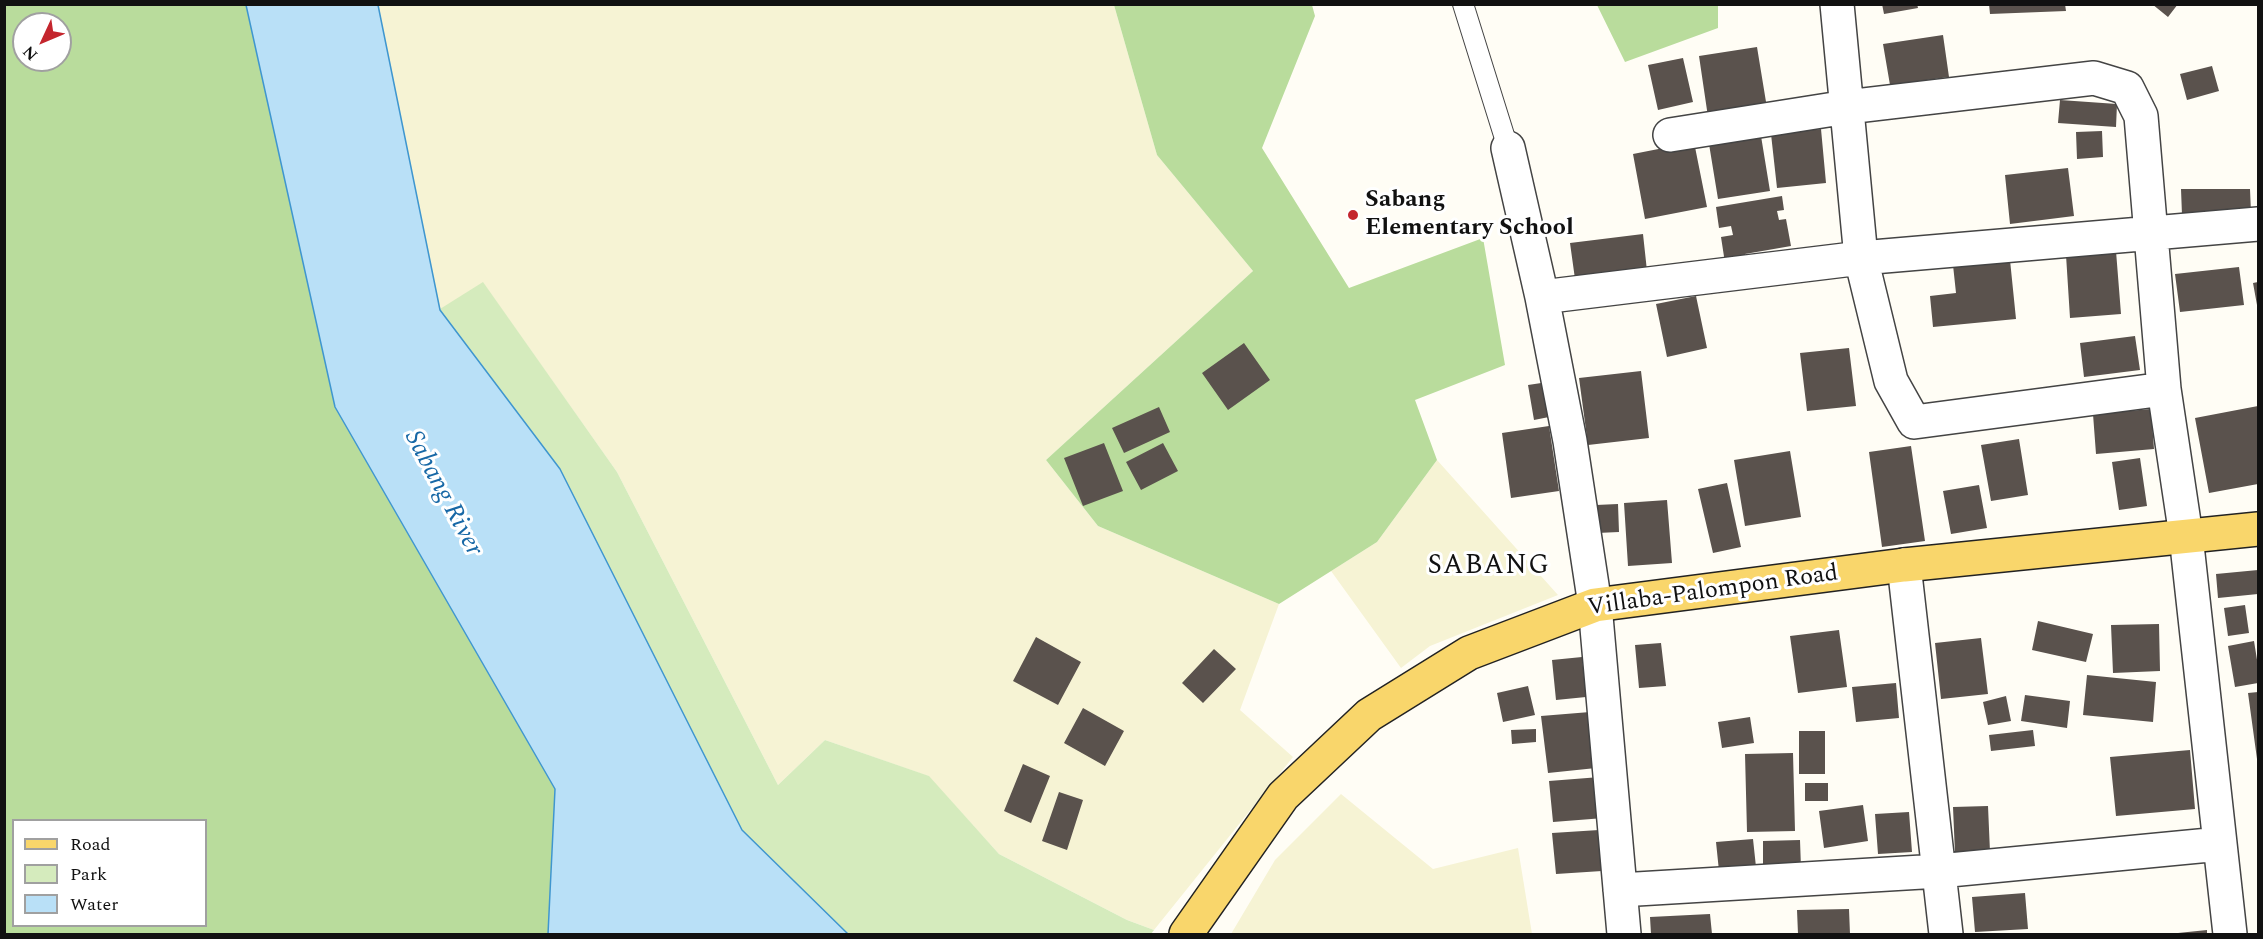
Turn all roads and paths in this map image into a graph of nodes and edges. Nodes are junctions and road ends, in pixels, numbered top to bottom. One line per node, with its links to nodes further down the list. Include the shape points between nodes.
1 (1463, 4): 5 (lane)
2 (1837, 4): 3 (street)
3 (1847, 106): 4 (street); 7 (street, via 2094,78 2127,88 2141,116); 8 (street)
4 (1670, 135)
5 (1508, 148): 9 (street)
6 (2259, 224): 7 (street)
7 (2151, 234): 8 (street); 10 (street)
8 (1861, 258): 9 (street); 10 (street, via 1891,381 1914,422)
9 (1542, 297): 14 (street)
10 (2164, 389): 12 (street)
11 (2259, 529): 12 (main road, Villaba-Palompon Road)
12 (2186, 536): 13 (main road, Villaba-Palompon Road); 15 (street)
13 (1904, 565): 14 (main road, Villaba-Palompon Road); 16 (street)
14 (1596, 605): 17 (street); 18 (main road, Villaba-Palompon Road, via 1469,653 1369,715 1283,796)
15 (2220, 844): 16 (street); 21 (street)
16 (1939, 871): 17 (street); 20 (street)
17 (1620, 890): 19 (street)
18 (1186, 934)
19 (1624, 934)
20 (1946, 934)
21 (2230, 934)

